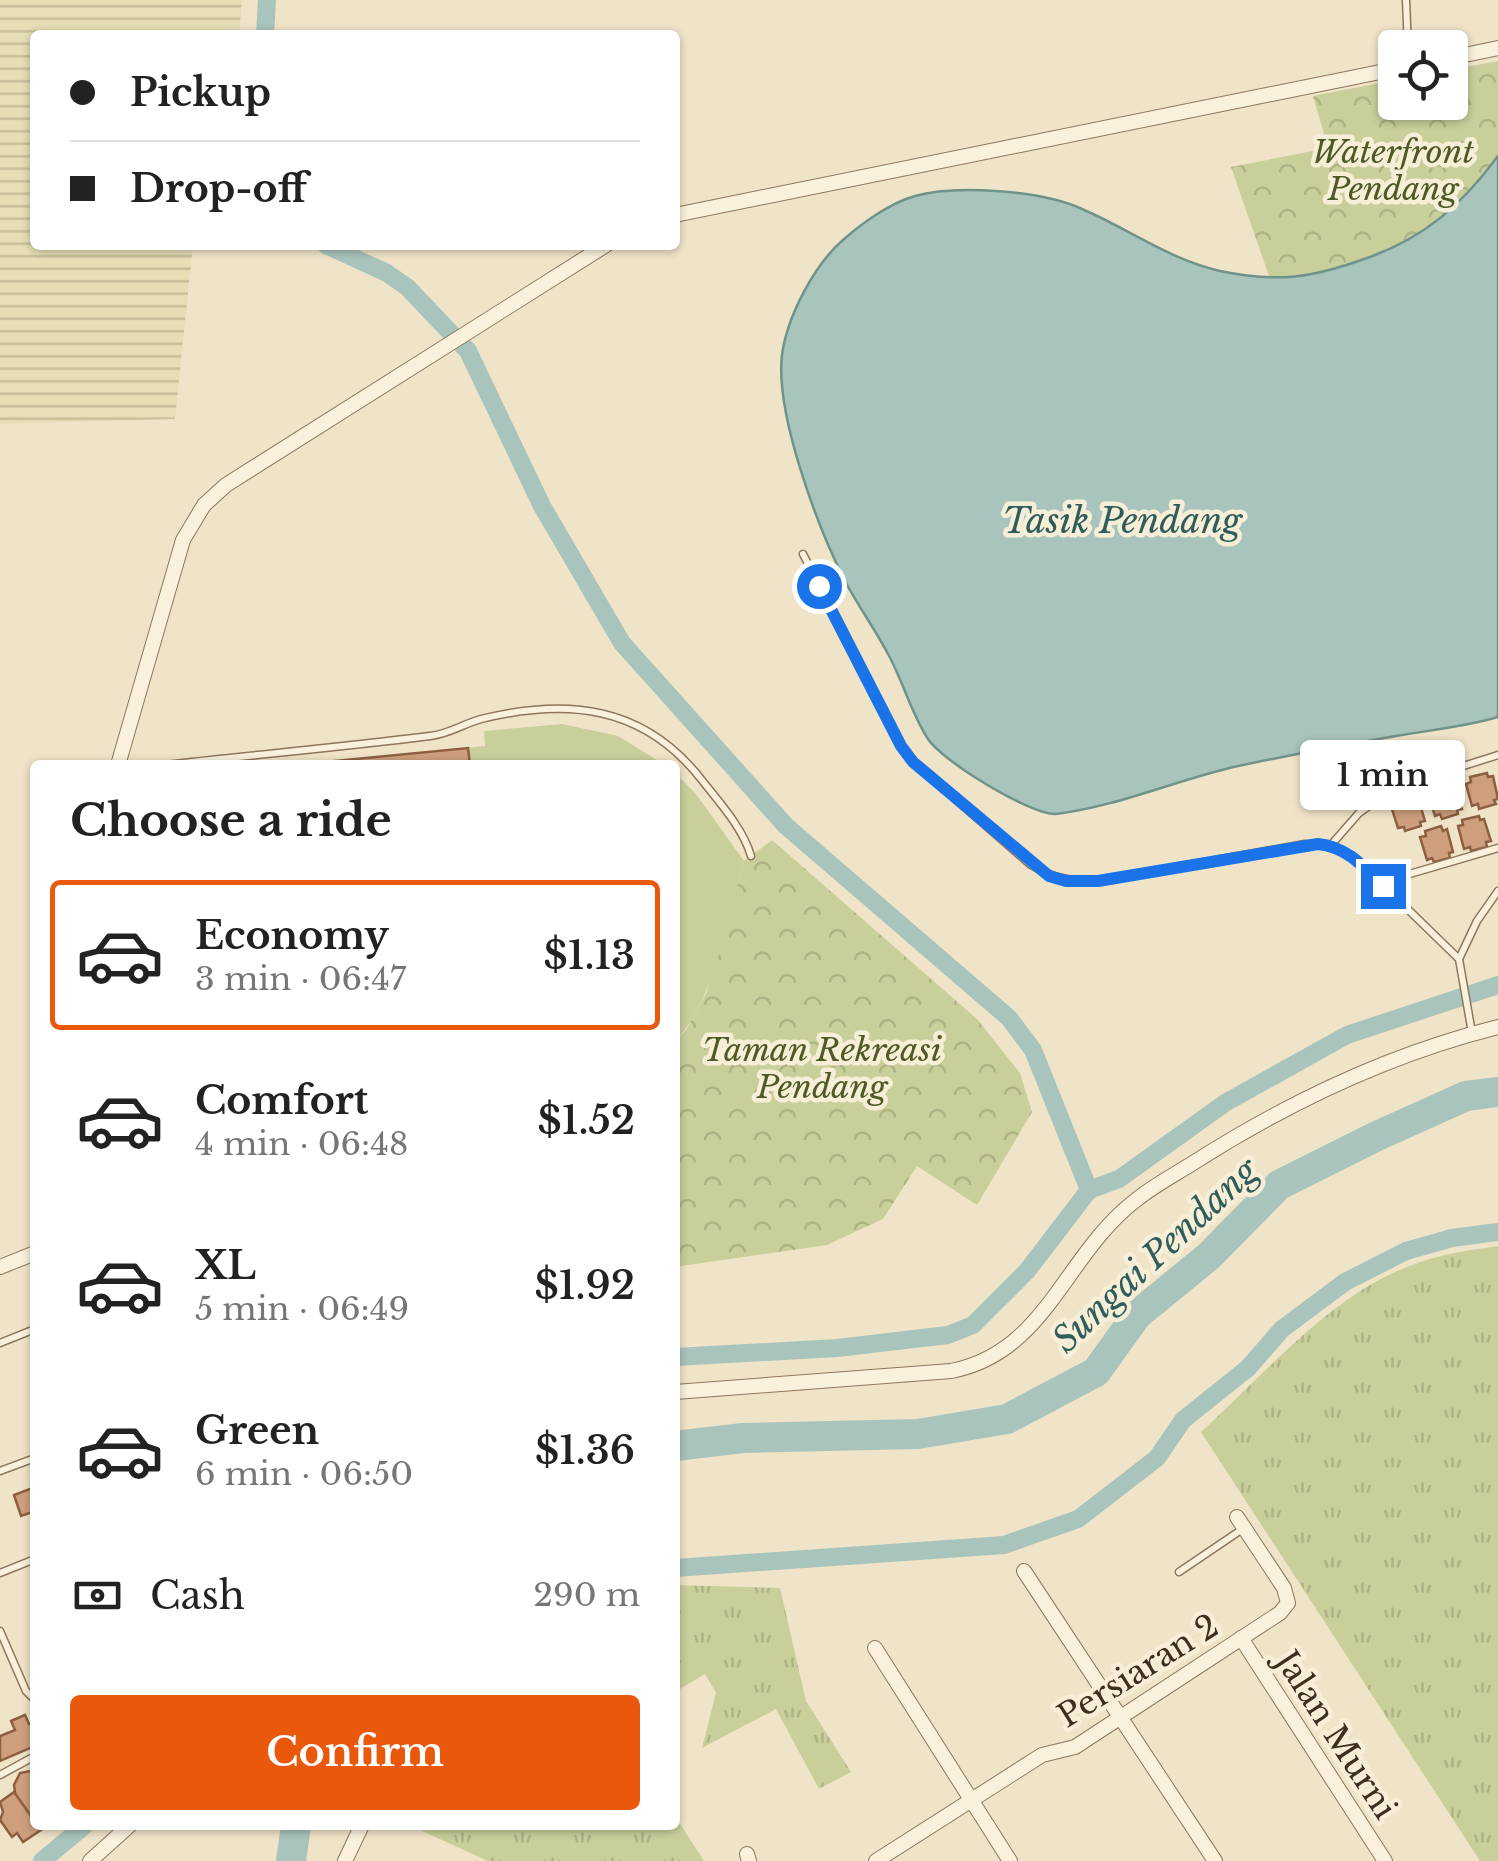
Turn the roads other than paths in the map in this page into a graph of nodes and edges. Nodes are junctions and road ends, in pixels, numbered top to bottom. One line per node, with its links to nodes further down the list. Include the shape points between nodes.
1 (1406, 0): 2 (lane)
2 (1407, 30)
3 (1498, 48): 4 (street)
4 (1468, 54)
5 (1378, 71): 6 (street)
6 (680, 214)
7 (598, 250): 10 (street, via 204,505 183,540)
8 (803, 554): 12 (lane, via 913,762 1049,876 1098,881)
9 (1498, 755): 12 (lane, via 1394,788)
10 (119, 760)
11 (209, 760): 14 (lane, via 436,735 546,709 591,709 635,722 668,747 715,797)
12 (1331, 845): 15 (lane)
13 (1498, 848): 15 (lane)
14 (751, 856)
15 (1383, 886): 17 (lane)
16 (1498, 891): 17 (lane)
17 (1459, 960): 19 (lane)
18 (1498, 1026): 19 (street)
19 (1472, 1033): 24 (street, via 1295,1103 1137,1199 1088,1247 1017,1341 974,1366)
20 (30, 1255): 21 (street)
21 (0, 1266)
22 (30, 1331): 23 (lane)
23 (0, 1343)
24 (680, 1392)
25 (30, 1460): 26 (lane)
26 (0, 1471)
27 (1241, 1522): 31 (lane); 33 (street, Persiaran 2, via 1288,1602)
28 (30, 1561): 30 (lane)
29 (1024, 1571): 36 (street)
30 (0, 1572)
31 (1178, 1572)
32 (0, 1631): 35 (lane)
33 (1241, 1638): 36 (street, Persiaran 2); 47 (street, Jalan Murni)
34 (875, 1648): 39 (street)
35 (30, 1694)
36 (1120, 1717): 39 (street, Persiaran 2); 46 (street)
37 (30, 1759): 38 (lane)
38 (0, 1774)
39 (970, 1799): 44 (street, Persiaran 2); 45 (street)
40 (124, 1830): 42 (street)
41 (360, 1830): 43 (street)
42 (90, 1861)
43 (345, 1861)
44 (876, 1861)
45 (1010, 1861)
46 (1215, 1861)
47 (1385, 1861)

